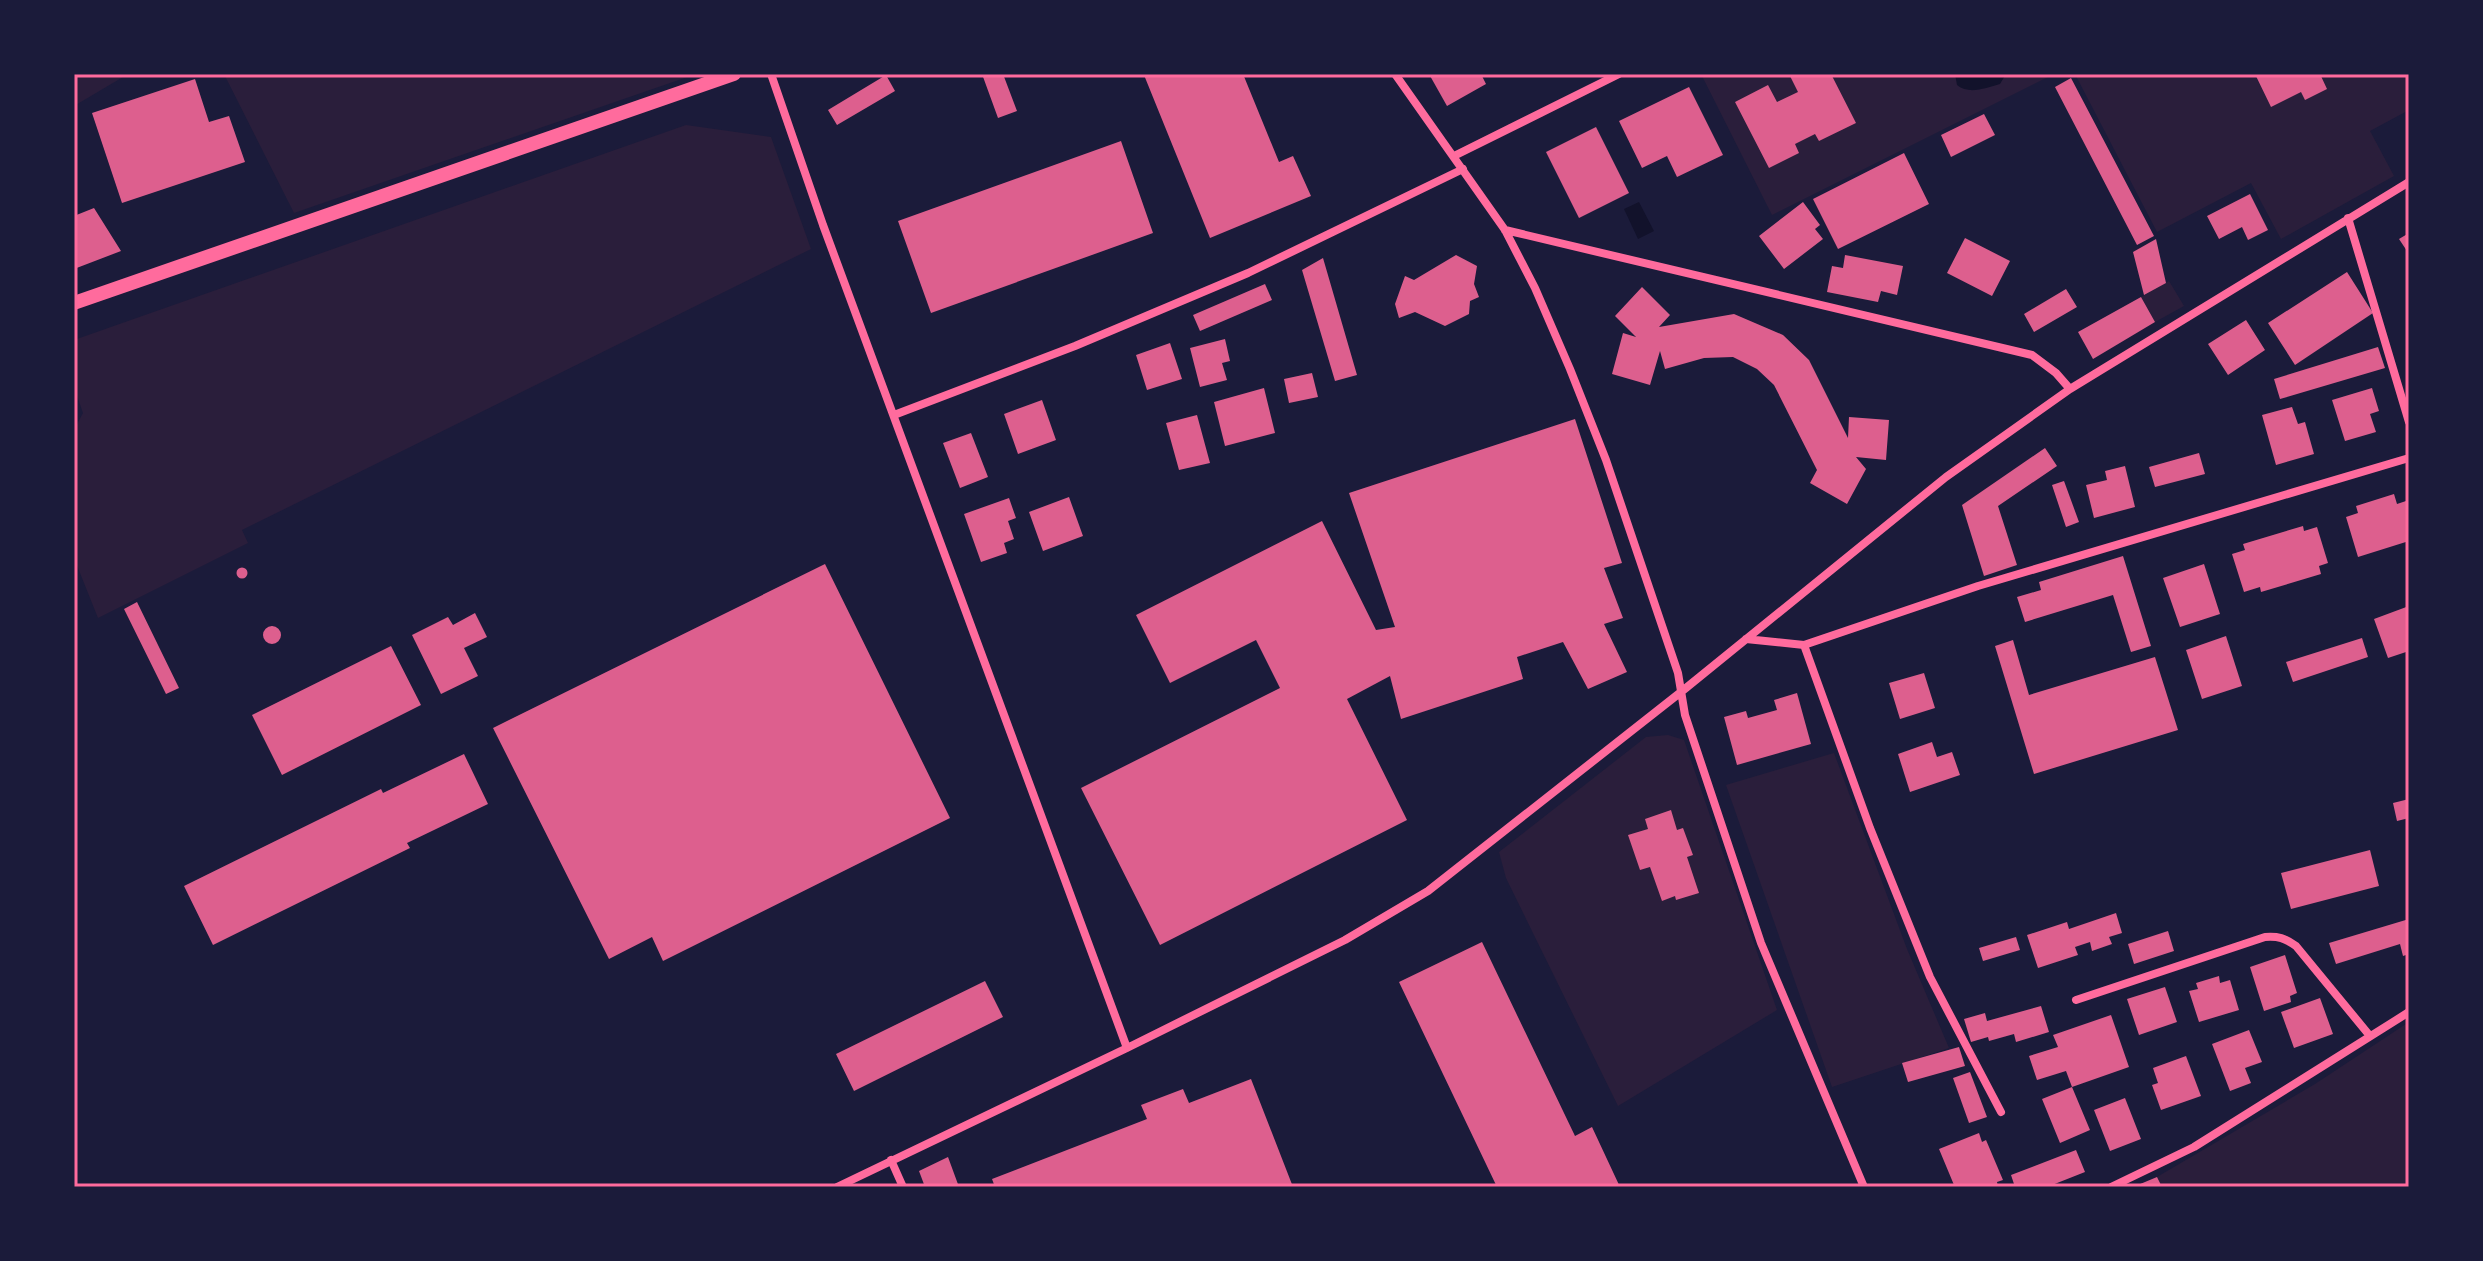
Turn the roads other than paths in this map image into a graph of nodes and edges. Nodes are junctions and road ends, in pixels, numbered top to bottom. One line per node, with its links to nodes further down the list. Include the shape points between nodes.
1 (734, 74): 10 (street)
2 (771, 74): 12 (street)
3 (1395, 74): 5 (street)
4 (1619, 74): 5 (street)
5 (1454, 156): 6 (street)
6 (1463, 169): 9 (street); 12 (street, via 1248,273)
7 (2409, 182): 8 (street)
8 (2348, 218): 11 (street); 13 (street)
9 (1505, 230): 11 (street, via 2032,355); 17 (street, via 1588,413)
10 (74, 303)
11 (2070, 389): 15 (street, via 1946,477)
12 (894, 415): 21 (street)
13 (2409, 422)
14 (2409, 458): 16 (street, via 1978,586)
15 (1746, 639): 16 (street); 17 (street)
16 (1804, 645): 22 (street, via 1930,977)
17 (1681, 692): 21 (street, via 1428,891 1345,940); 26 (street, via 1761,943)
18 (2076, 1000): 20 (street, via 2276,936 2296,946)
19 (2409, 1012): 20 (street)
20 (2370, 1036): 27 (street, via 2194,1147)
21 (1127, 1048): 23 (street)
22 (2001, 1112)
23 (891, 1160): 24 (street); 25 (street)
24 (837, 1187)
25 (903, 1187)
26 (1864, 1187)
27 (2111, 1187)

